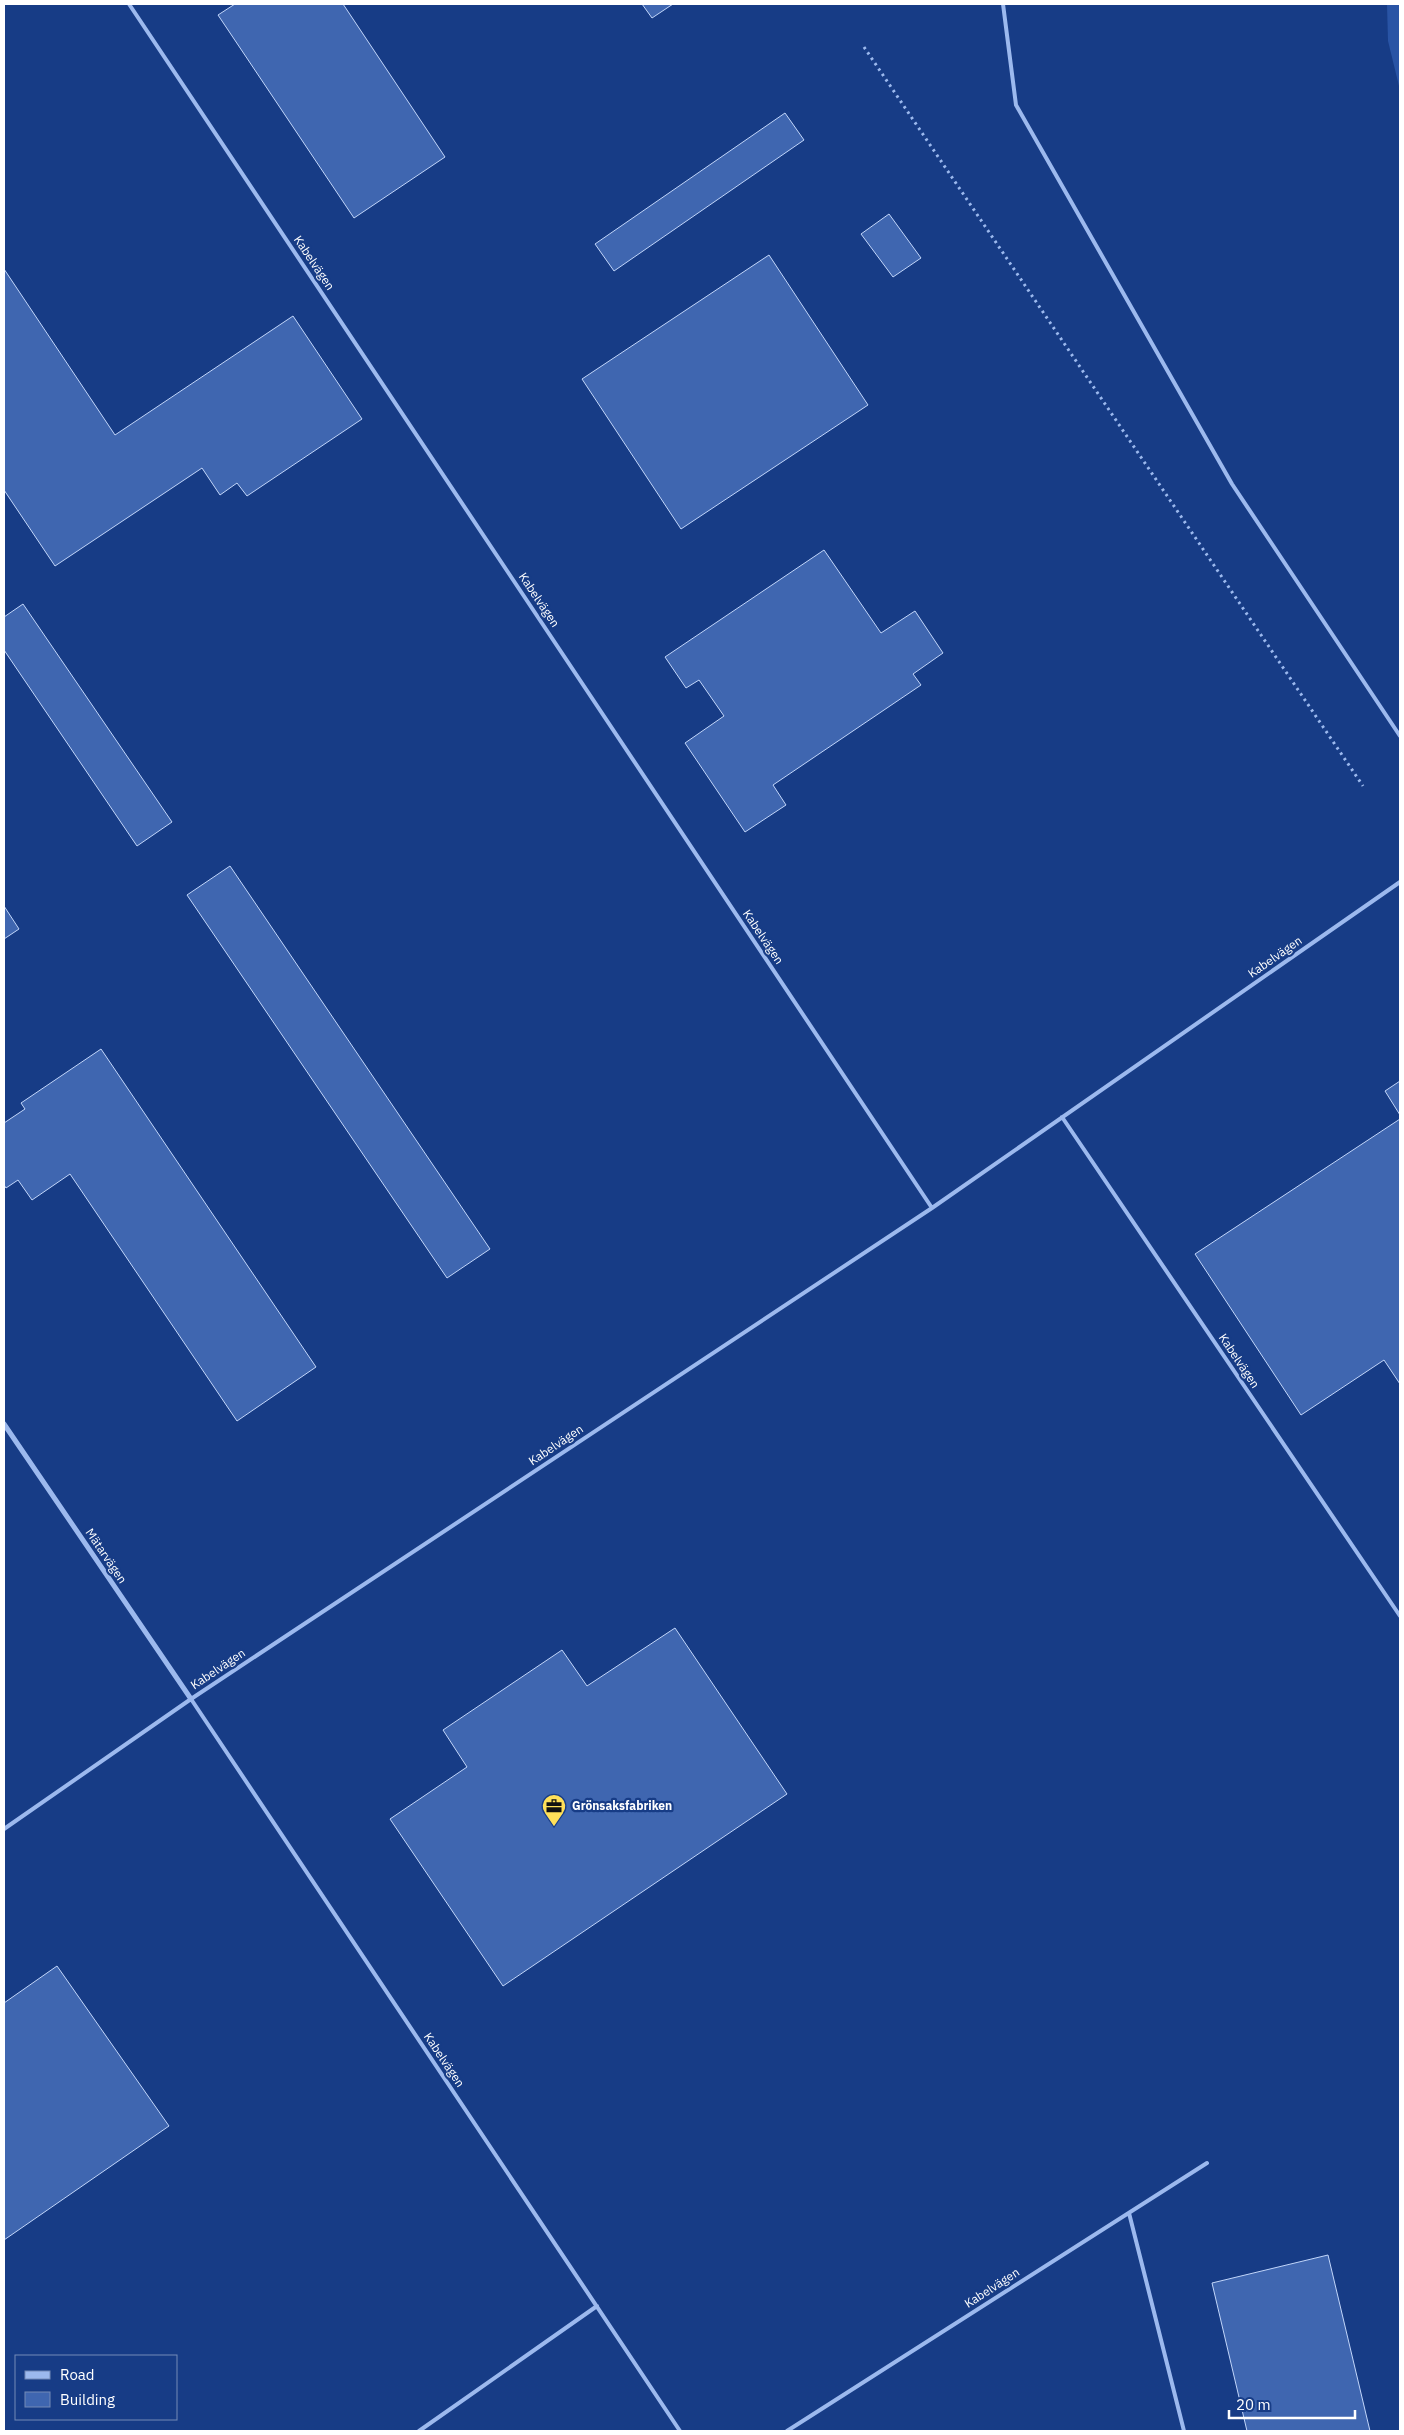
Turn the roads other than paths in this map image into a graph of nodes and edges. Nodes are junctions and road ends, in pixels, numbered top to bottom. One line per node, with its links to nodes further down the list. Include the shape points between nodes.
1 (129, 4): 6 (lane, Kabelvägen)
2 (1003, 4): 3 (lane, via 1016,105 1232,484)
3 (1400, 736)
4 (1400, 882): 5 (lane, Kabelvägen)
5 (1062, 1117): 6 (lane, Kabelvägen); 8 (lane, Kabelvägen)
6 (932, 1208): 9 (lane, Kabelvägen)
7 (4, 1424): 9 (street, Mätarvägen)
8 (1400, 1616)
9 (191, 1700): 10 (lane, Kabelvägen); 13 (lane, Kabelvägen)
10 (4, 1830)
11 (1207, 2163): 12 (lane, Kabelvägen)
12 (1129, 2213): 16 (lane, Kabelvägen); 17 (lane)
13 (597, 2306): 14 (lane); 15 (lane, Kabelvägen)
14 (419, 2431)
15 (680, 2431)
16 (787, 2431)
17 (1184, 2431)

